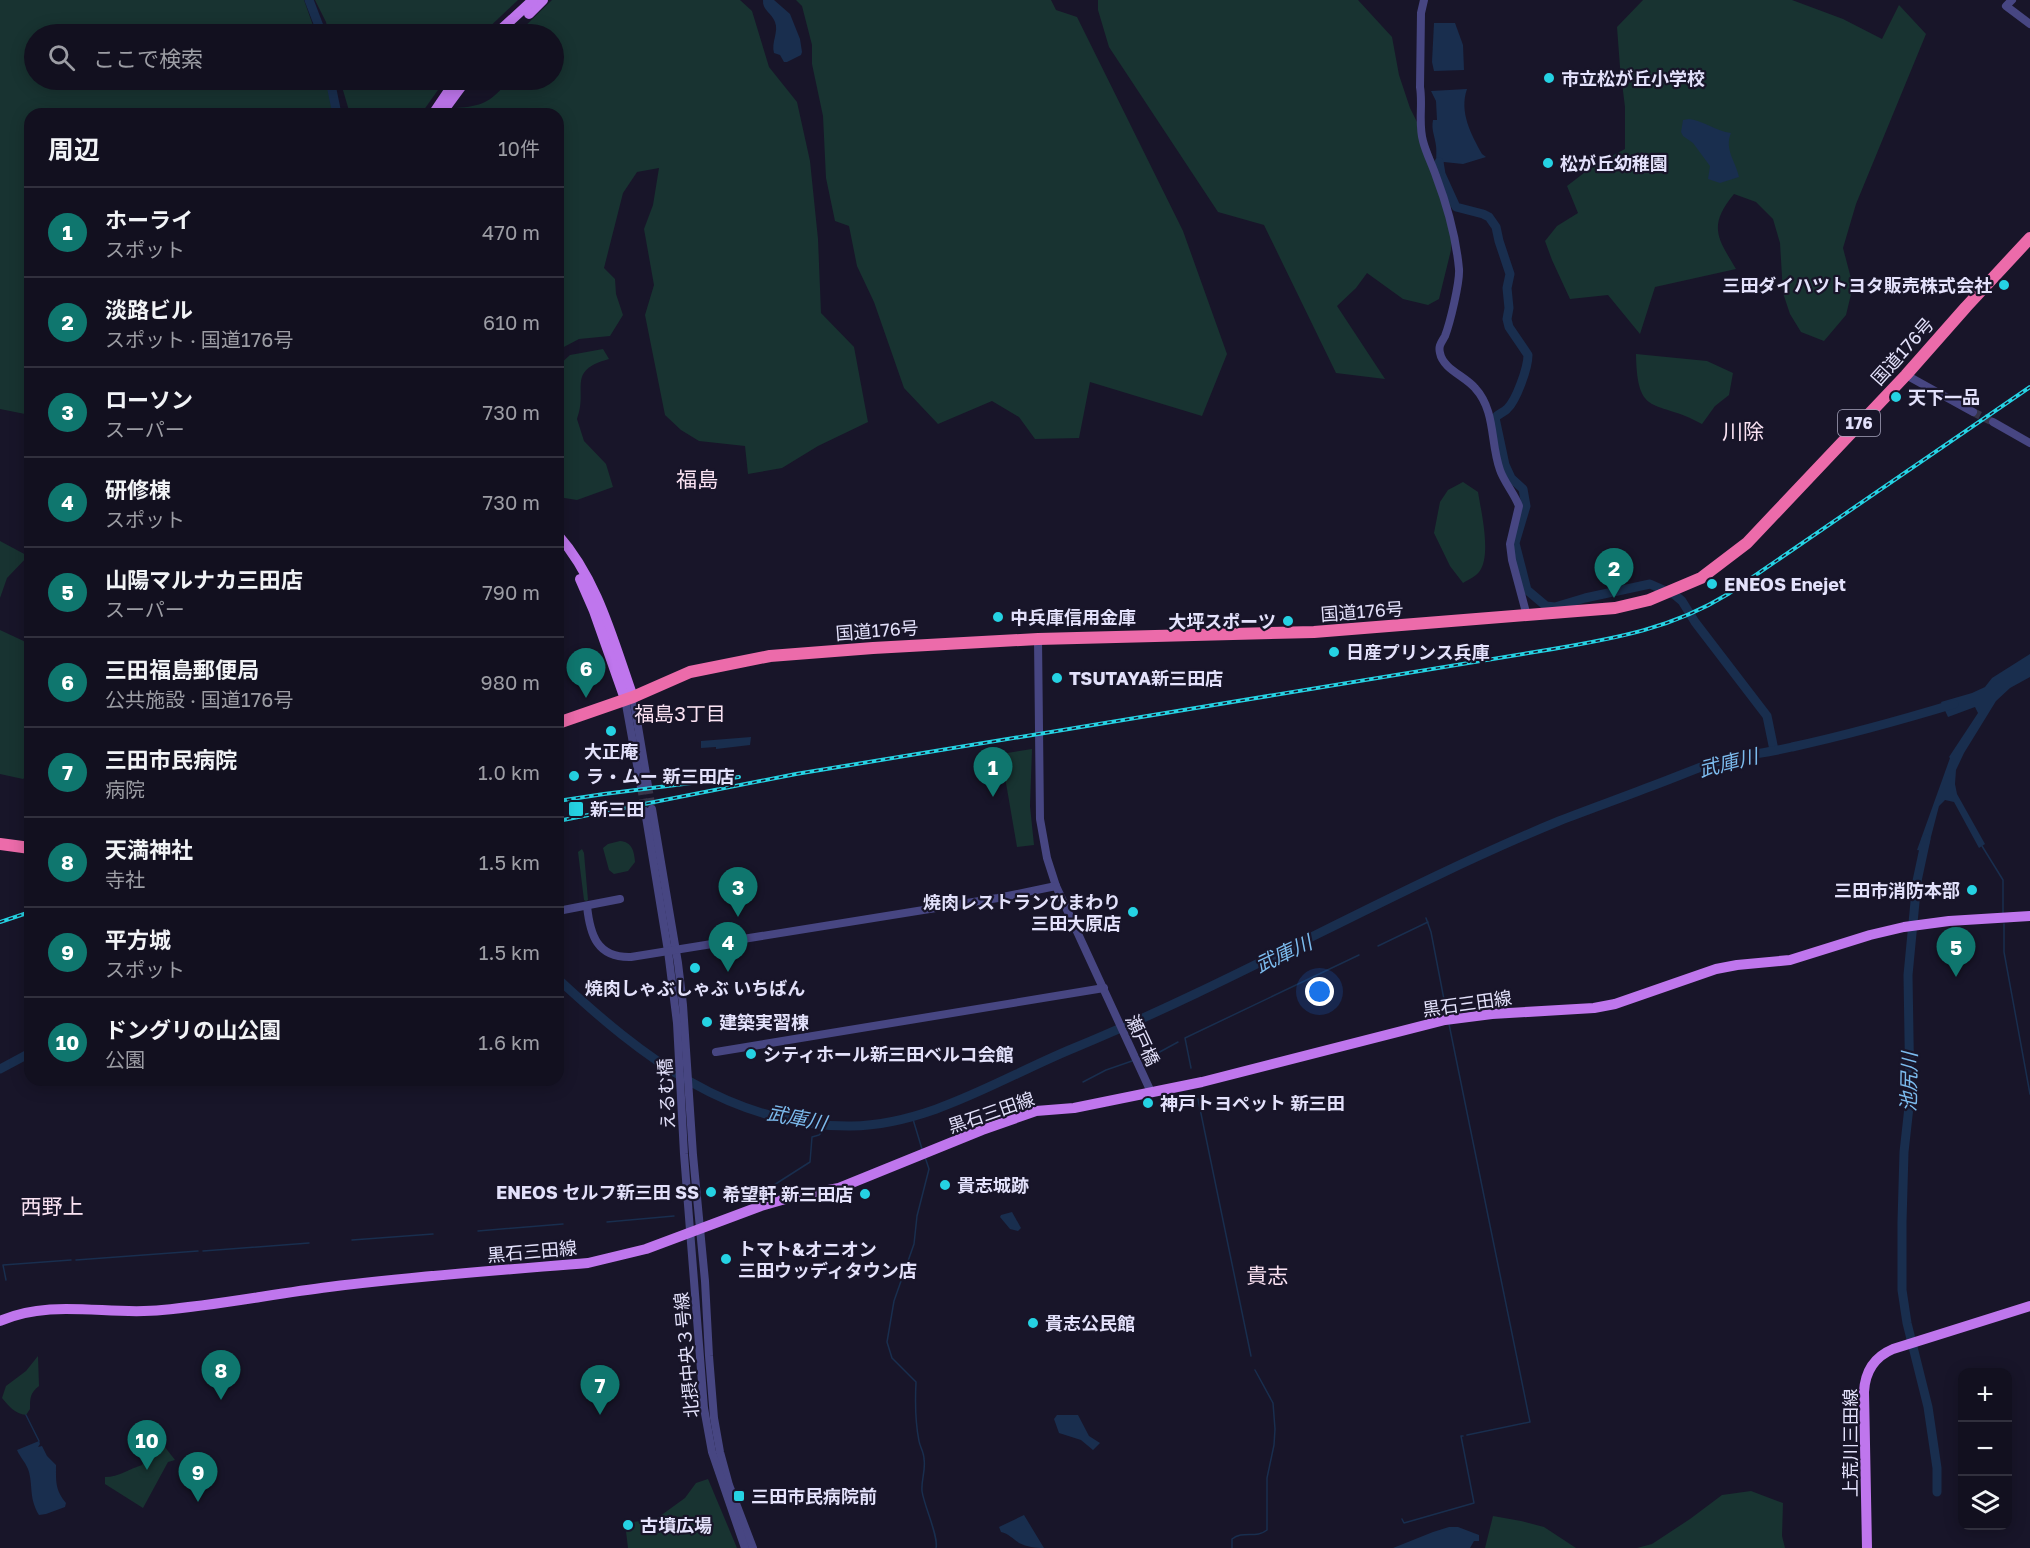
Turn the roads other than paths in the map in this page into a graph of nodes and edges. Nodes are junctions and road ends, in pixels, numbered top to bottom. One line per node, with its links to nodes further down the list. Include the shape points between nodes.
1 (533, 0): 5 (main road)
2 (543, 0): 6 (main road)
3 (1424, 0): 19 (street, via 1421,133 1455,240 1459,272 1440,354 1448,366 1474,387 1490,416 1501,473 1519,506 1510,544)
4 (2012, 0): 7 (street, via 2006,6)
5 (507, 24)
6 (518, 24)
7 (2030, 24)
8 (449, 90): 10 (main road)
9 (459, 90): 11 (main road)
10 (437, 108)
11 (445, 108)
12 (2030, 238): 13 (highway, 国道176号 / 176)
13 (1906, 375): 14 (street); 19 (highway, 国道176号 / 176, via 1747,543 1701,578 1649,600 1615,608)
14 (1973, 412)
15 (1992, 422): 16 (street)
16 (2030, 443)
17 (564, 544): 21 (main road, via 582,567 603,612)
18 (564, 554): 21 (main road, via 584,588)
19 (1527, 616): 20 (highway, 国道176号 / 176, via 1314,632)
20 (1038, 639): 21 (highway, 国道176号 / 176, via 770,656 690,672); 27 (street, 瀬戸橋, via 1041,819)
21 (629, 698): 22 (highway, 国道176号 / 176); 23 (street)
22 (564, 721)
23 (645, 787)
24 (648, 810): 32 (street)
25 (0, 844): 26 (highway)
26 (24, 847)
27 (1056, 886): 32 (street); 33 (street, 瀬戸橋)
28 (620, 899): 29 (street)
29 (587, 906): 30 (street); 32 (street, via 592,934 607,952 624,957)
30 (564, 910)
31 (2030, 916): 35 (main road, 黒石三田線, via 1904,927 1790,960 1716,969 1615,1004 1445,1020)
32 (672, 951): 36 (street, えるむ橋, via 683,1005 681,1035)
33 (1104, 988): 34 (street); 35 (street, 瀬戸橋)
34 (716, 1052)
35 (1150, 1092): 37 (main road, 黒石三田線, via 1036,1111 838,1188 761,1206)
36 (689, 1154): 37 (street, 北摂中央３号線)
37 (695, 1231): 39 (main road, 黒石三田線, via 646,1249 588,1263 331,1287 159,1311 33,1311); 40 (street, 北摂中央３号線, via 701,1382 707,1429); 41 (street, 北摂中央３号線, via 720,1452)
38 (2030, 1306): 42 (main road, 上荒川三田線, via 1886,1352 1871,1365 1865,1382)
39 (0, 1321)
40 (745, 1548)
41 (753, 1548)
42 (1867, 1548)

